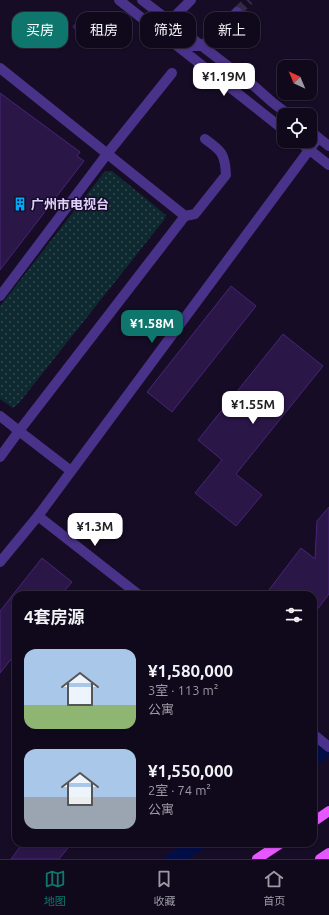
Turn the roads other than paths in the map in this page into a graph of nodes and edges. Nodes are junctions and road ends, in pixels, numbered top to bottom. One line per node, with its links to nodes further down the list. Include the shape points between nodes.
1 (119, 0): 6 (street)
2 (142, 0): 4 (street)
3 (191, 0): 5 (street)
4 (158, 12)
5 (179, 12)
6 (140, 16)
7 (196, 41): 9 (street)
8 (196, 46): 9 (street)
9 (202, 46): 13 (street)
10 (181, 48): 14 (street)
11 (0, 68): 20 (street)
12 (172, 73): 20 (street)
13 (279, 108)
14 (277, 124)
15 (317, 137): 17 (street)
16 (205, 139): 22 (street, via 220,150 226,175 195,214)
17 (329, 146)
18 (307, 148): 19 (street)
19 (310, 150): 21 (street); 27 (street)
20 (107, 154): 22 (street); 23 (street)
21 (329, 165)
22 (185, 216): 25 (street)
23 (0, 296)
24 (0, 416): 25 (street)
25 (19, 431): 26 (street); 27 (street)
26 (0, 457)
27 (72, 471): 28 (street)
28 (38, 516): 29 (street); 30 (street)
29 (0, 562)
30 (134, 591)
31 (317, 738): 32 (street)
32 (329, 748)
33 (329, 810): 34 (main road)
34 (317, 819)
35 (275, 847): 37 (main road)
36 (329, 853): 38 (main road)
37 (257, 859)
38 (320, 859)

